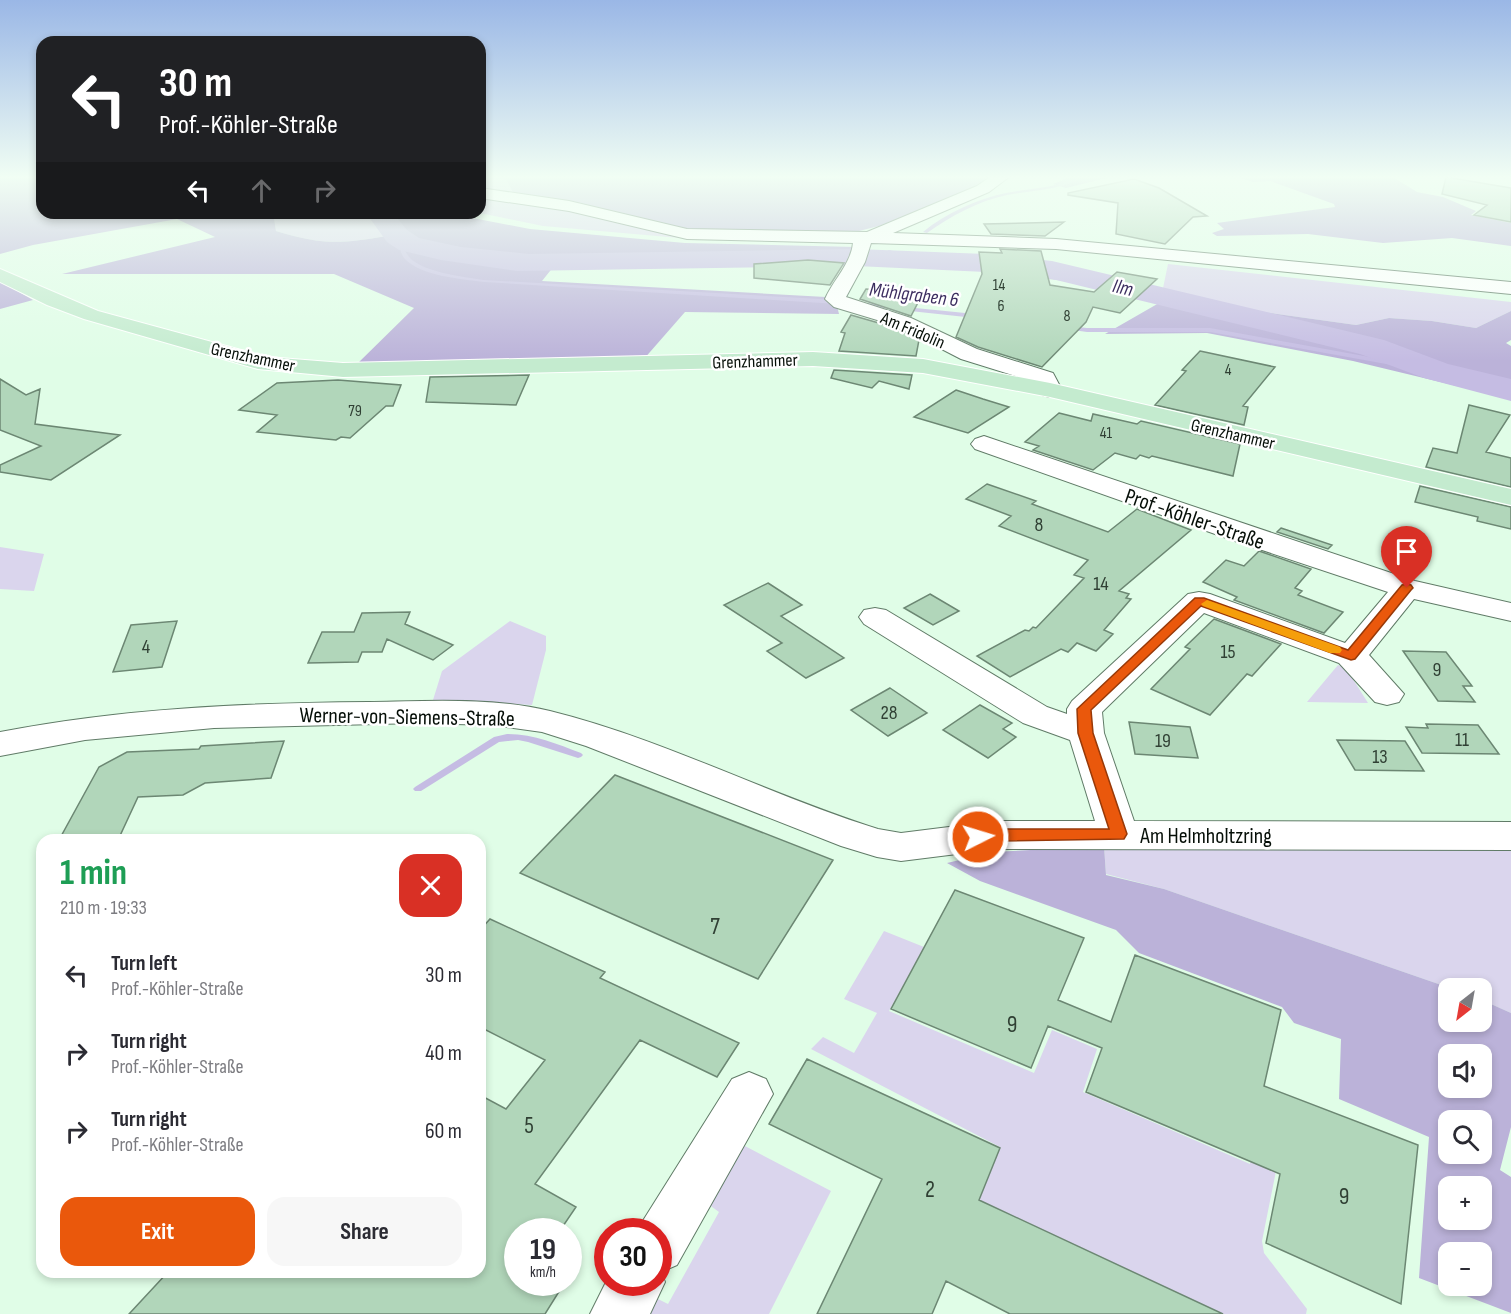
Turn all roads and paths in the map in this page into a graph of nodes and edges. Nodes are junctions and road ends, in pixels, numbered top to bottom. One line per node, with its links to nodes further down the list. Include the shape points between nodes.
1 (737, 238): 3 (street)
2 (882, 238): 3 (street)
3 (860, 249): 5 (street, via 992,241 1127,249); 6 (street, Am Fridolin, via 838,301 904,322 969,354 1046,378)
4 (0, 275): 6 (main road, Grenzhammer, via 92,315 237,357 298,368 813,359 923,366)
5 (1511, 288)
6 (1050, 390): 8 (main road, Grenzhammer)
7 (984, 444): 9 (street, Prof.-Köhler-Straße)
8 (1511, 497)
9 (1407, 588): 10 (street, Prof.-Köhler-Straße); 12 (street)
10 (1511, 612)
11 (875, 617): 14 (street, via 1035,714)
12 (1351, 656): 13 (street); 14 (street, via 1199,601 1084,709)
13 (1387, 694)
14 (1086, 733): 16 (street)
15 (0, 744): 18 (street, Werner-von-Siemens-Straße, via 100,726 230,716 444,712 518,717 599,738 855,836)
16 (1119, 834): 17 (street, Am Helmholtzring); 18 (street, Am Helmholtzring, via 997,835)
17 (1511, 836)
18 (901, 847)
19 (749, 1094): 20 (street)
20 (672, 1223)
21 (629, 1296): 22 (street)
22 (618, 1314)

